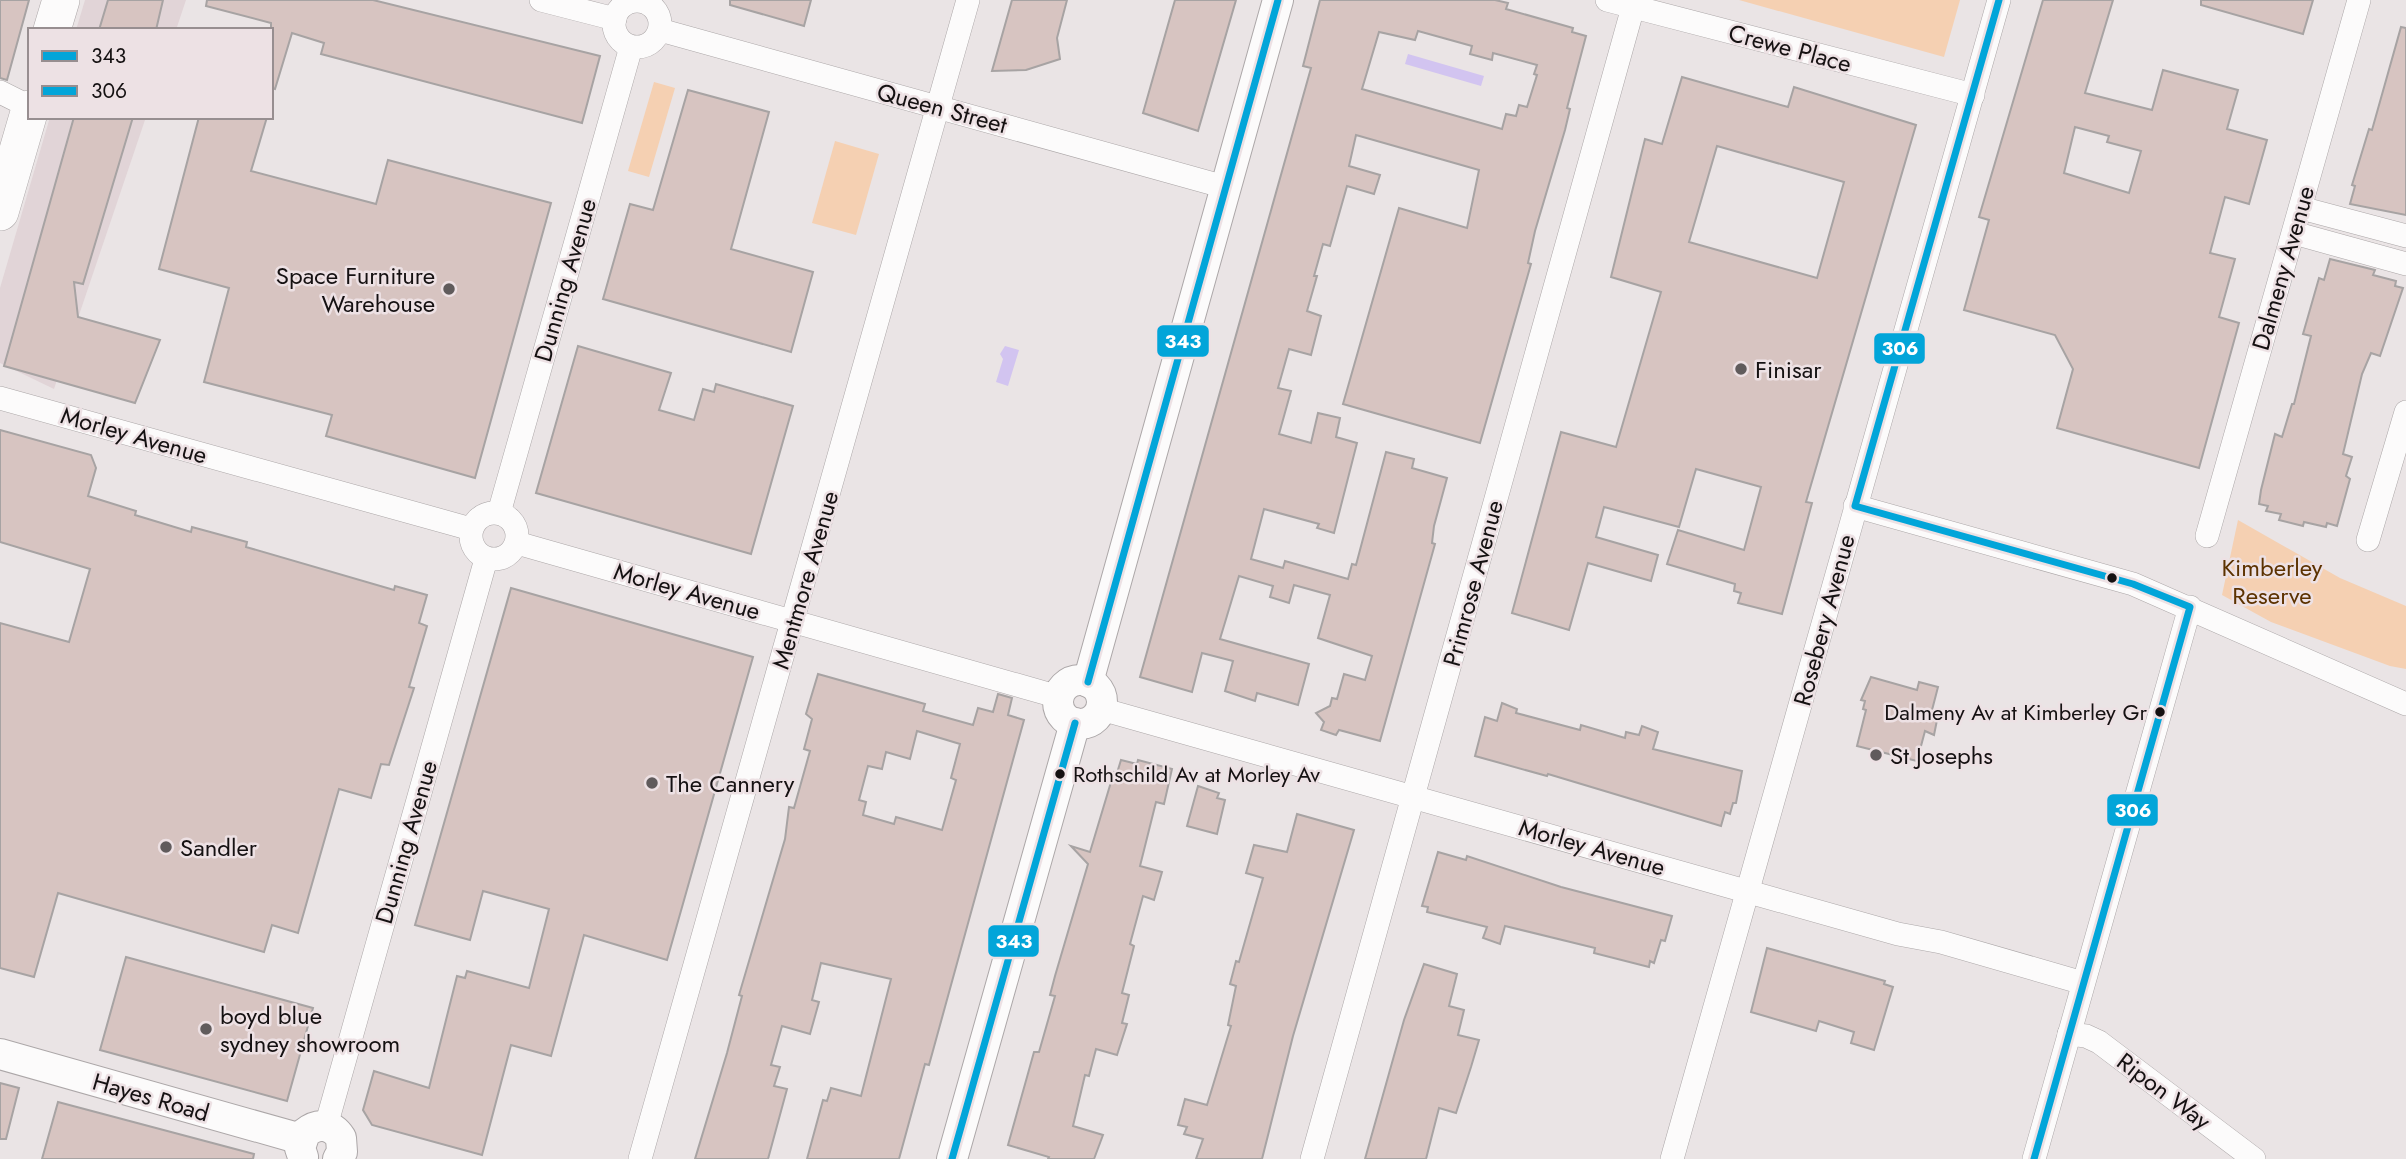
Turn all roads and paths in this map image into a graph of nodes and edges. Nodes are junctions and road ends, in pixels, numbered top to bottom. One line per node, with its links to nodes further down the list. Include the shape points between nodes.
1 (61, 0): 11 (main road)
2 (541, 0): 10 (street)
3 (968, 0): 17 (street, Mentmore Avenue)
4 (1278, 0): 19 (street)
5 (1607, 0): 9 (street, Crewe Place)
6 (1999, 0): 15 (street, Rosebery Avenue)
7 (2359, 0): 20 (street, Dalmeny Avenue)
8 (644, 1): 10 (street, via 626,4); 12 (street, via 655,10)
9 (1634, 4): 15 (street, Crewe Place); 41 (street, Primrose Avenue)
10 (615, 19): 13 (street, via 619,39)
11 (53, 28)
12 (660, 30): 13 (street, via 649,44); 17 (street, Queen Street)
13 (631, 47): 28 (street, Dunning Avenue)
14 (0, 92): 16 (street)
15 (1973, 95): 27 (street, Rosebery Avenue)
16 (28, 107)
17 (938, 107): 19 (street, Queen Street); 35 (street, Mentmore Avenue)
18 (28, 115): 21 (main road)
19 (1225, 187): 36 (street)
20 (2301, 208): 22 (street, Dalmeny Avenue); 23 (street)
21 (0, 212)
22 (2294, 233): 24 (street); 30 (street, Dalmeny Avenue)
23 (2406, 236)
24 (2406, 264)
25 (0, 398): 29 (street, Morley Avenue)
26 (2406, 412): 31 (street)
27 (1855, 506): 34 (street, via 2133,584); 42 (street, Rosebery Avenue)
28 (499, 513): 29 (street, via 482,516); 32 (street, via 516,528)
29 (471, 529): 33 (street, via 472,547)
30 (2207, 536)
31 (2368, 540)
32 (517, 543): 33 (street, via 505,557); 35 (street, Morley Avenue)
33 (486, 559): 46 (street, Dunning Avenue)
34 (2190, 607): 38 (street); 43 (street)
35 (793, 621): 37 (street, Morley Avenue); 48 (street, Mentmore Avenue)
36 (1088, 682): 37 (street, via 1073,682); 39 (street, via 1100,693)
37 (1059, 698): 40 (street, via 1062,714)
38 (2406, 704)
39 (1101, 709): 40 (street, via 1094,720); 41 (street, Morley Avenue)
40 (1075, 723): 49 (street)
41 (1414, 796): 42 (street, Morley Avenue); 50 (street, Primrose Avenue)
42 (1748, 891): 43 (street, Morley Avenue); 51 (street, Rosebery Avenue)
43 (2083, 983): 44 (street)
44 (2069, 1034): 52 (street); 53 (street, Ripon Way, via 2086,1035 2110,1049)
45 (0, 1054): 46 (street, Hayes Road)
46 (311, 1141): 47 (street, via 341,1138)
47 (348, 1157)
48 (640, 1159)
49 (952, 1159)
50 (1312, 1159)
51 (1672, 1159)
52 (2034, 1159)
53 (2254, 1159)

